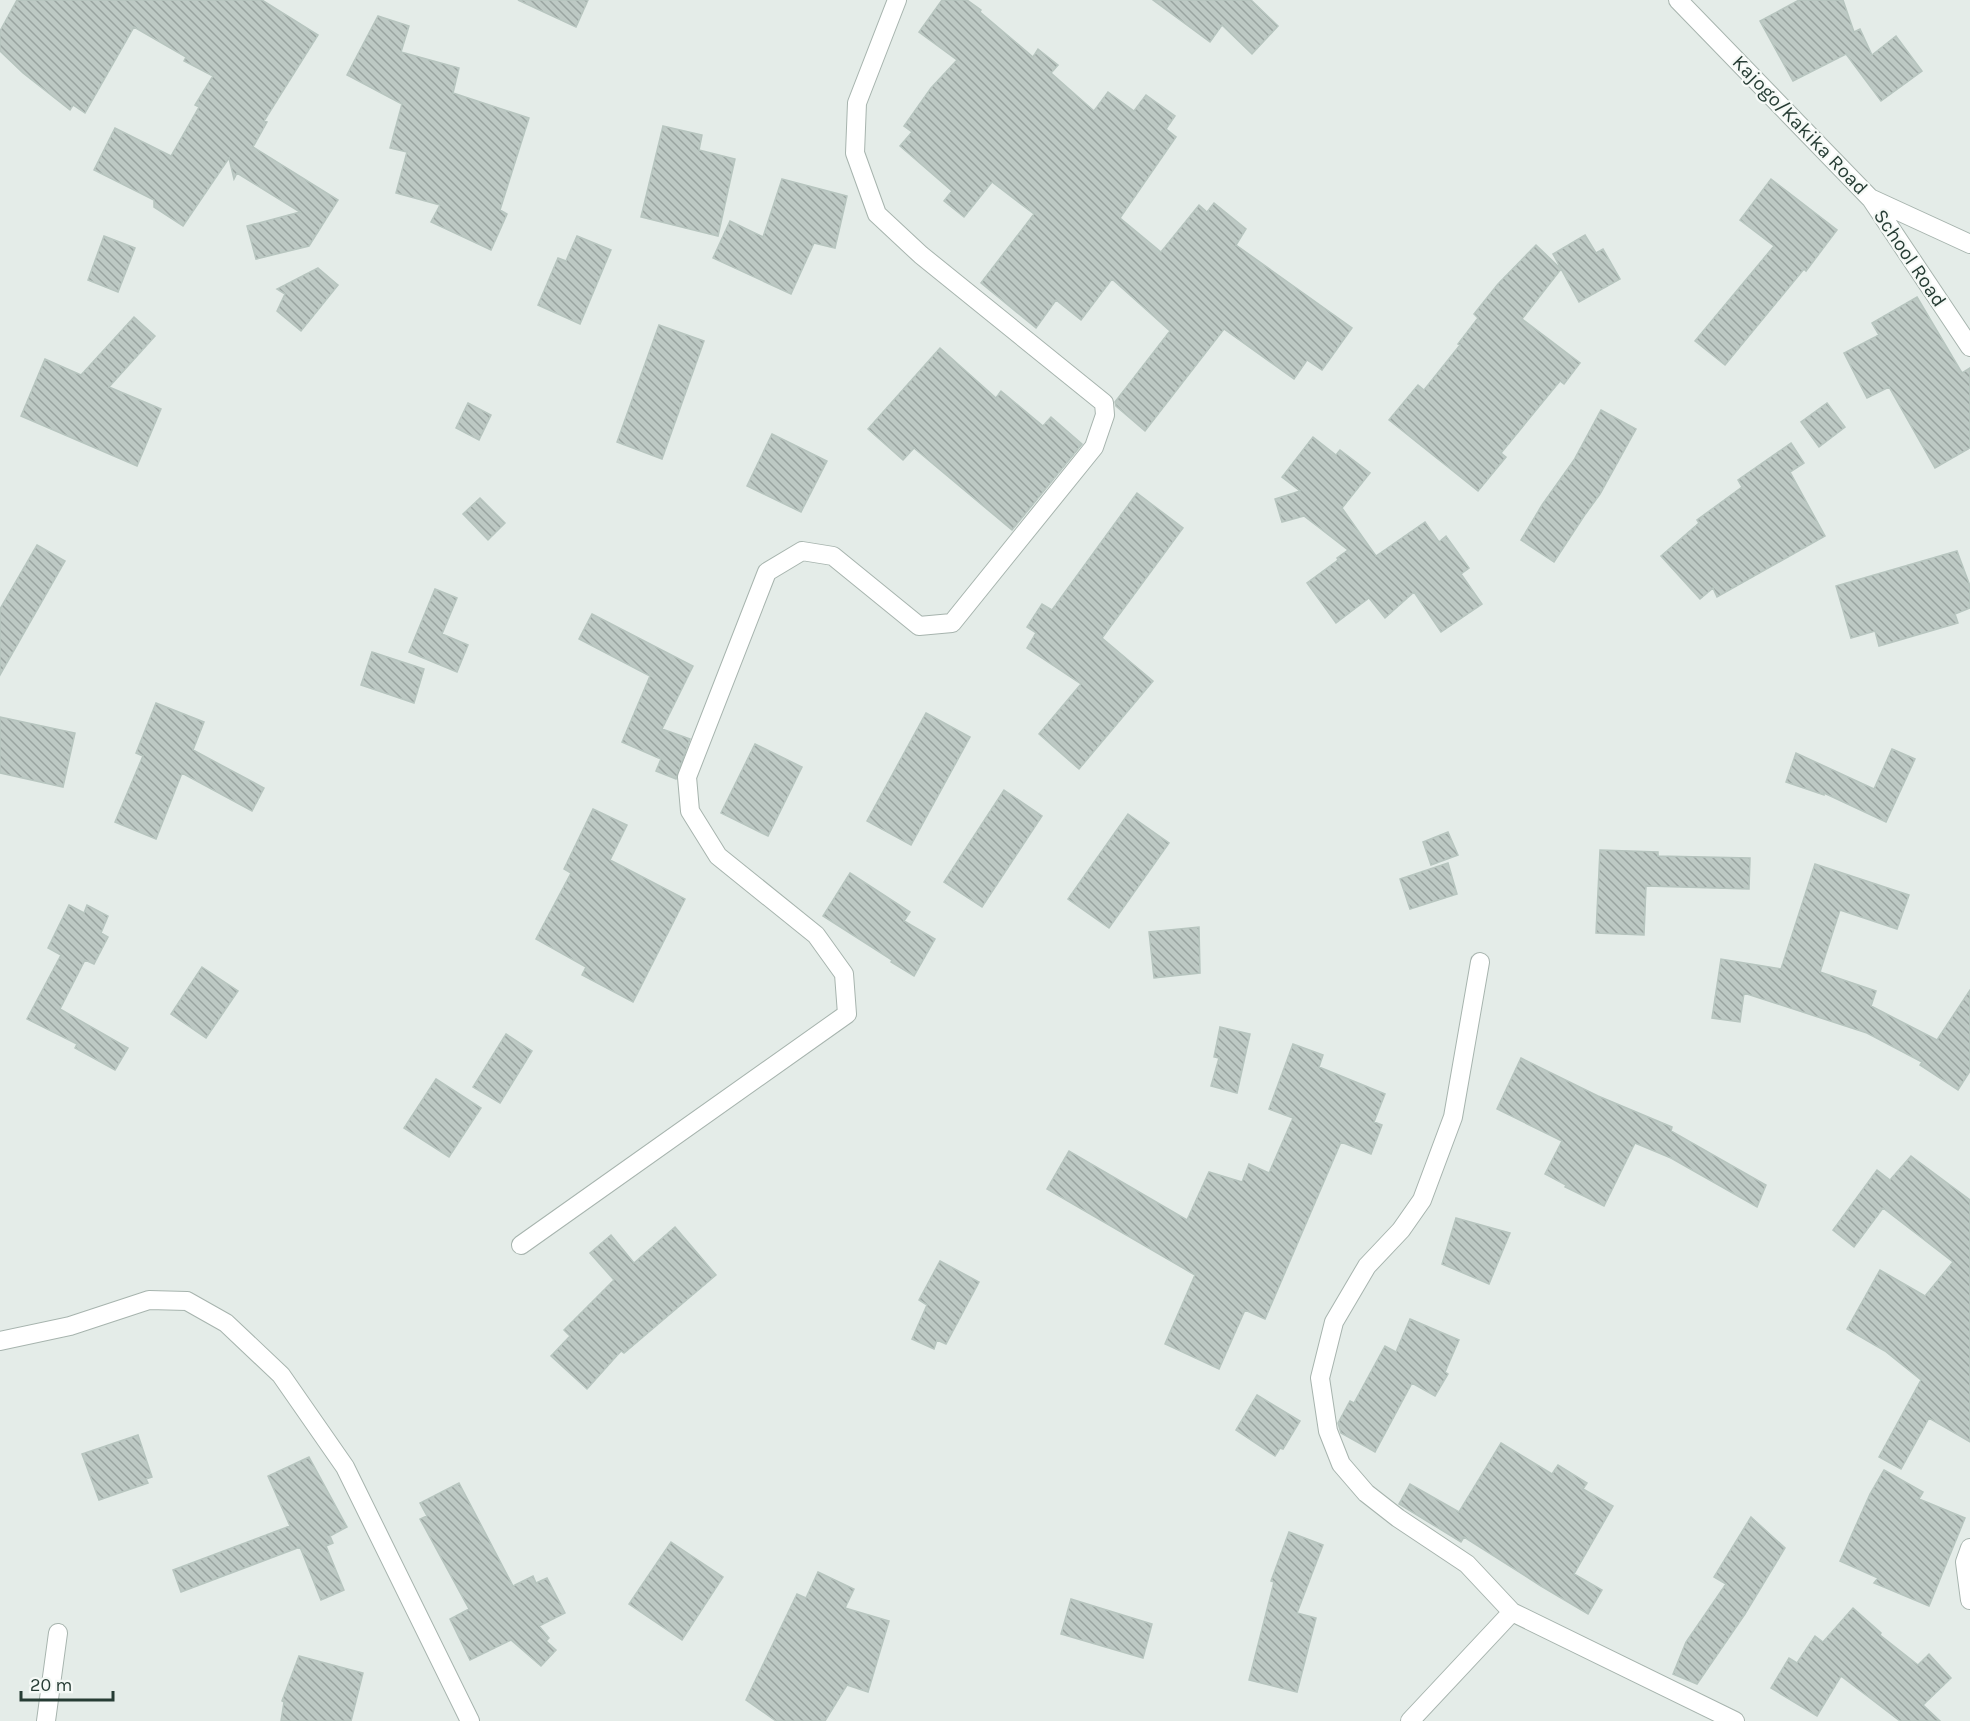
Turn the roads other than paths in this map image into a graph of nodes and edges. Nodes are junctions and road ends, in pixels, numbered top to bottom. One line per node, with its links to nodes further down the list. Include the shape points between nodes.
1 (897, 0): 7 (street, via 857,103 855,153 877,214 921,255 1104,403 1104,415 1094,447 952,623 919,626 833,556 802,550 767,572 687,777 690,811 718,856 816,935 844,974 847,1014)
2 (1678, 0): 3 (street, Kajogo/Kakika Road)
3 (1870, 198): 4 (street, Kajogo/Kakika Road); 5 (street, School Road)
4 (1970, 244)
5 (1970, 347)
6 (1480, 962): 11 (street, via 1453,1117 1422,1200 1401,1230 1367,1266 1334,1322 1320,1378 1328,1431 1341,1464 1366,1494 1467,1564)
7 (521, 1245)
8 (0, 1341): 14 (street, via 70,1326 149,1300 187,1301 226,1323 281,1375 345,1467)
9 (1970, 1548): 10 (street, via 1965,1562)
10 (1970, 1600)
11 (1512, 1612): 15 (street); 16 (street)
12 (58, 1633): 13 (street)
13 (46, 1721)
14 (471, 1721)
15 (1410, 1721)
16 (1736, 1721)

